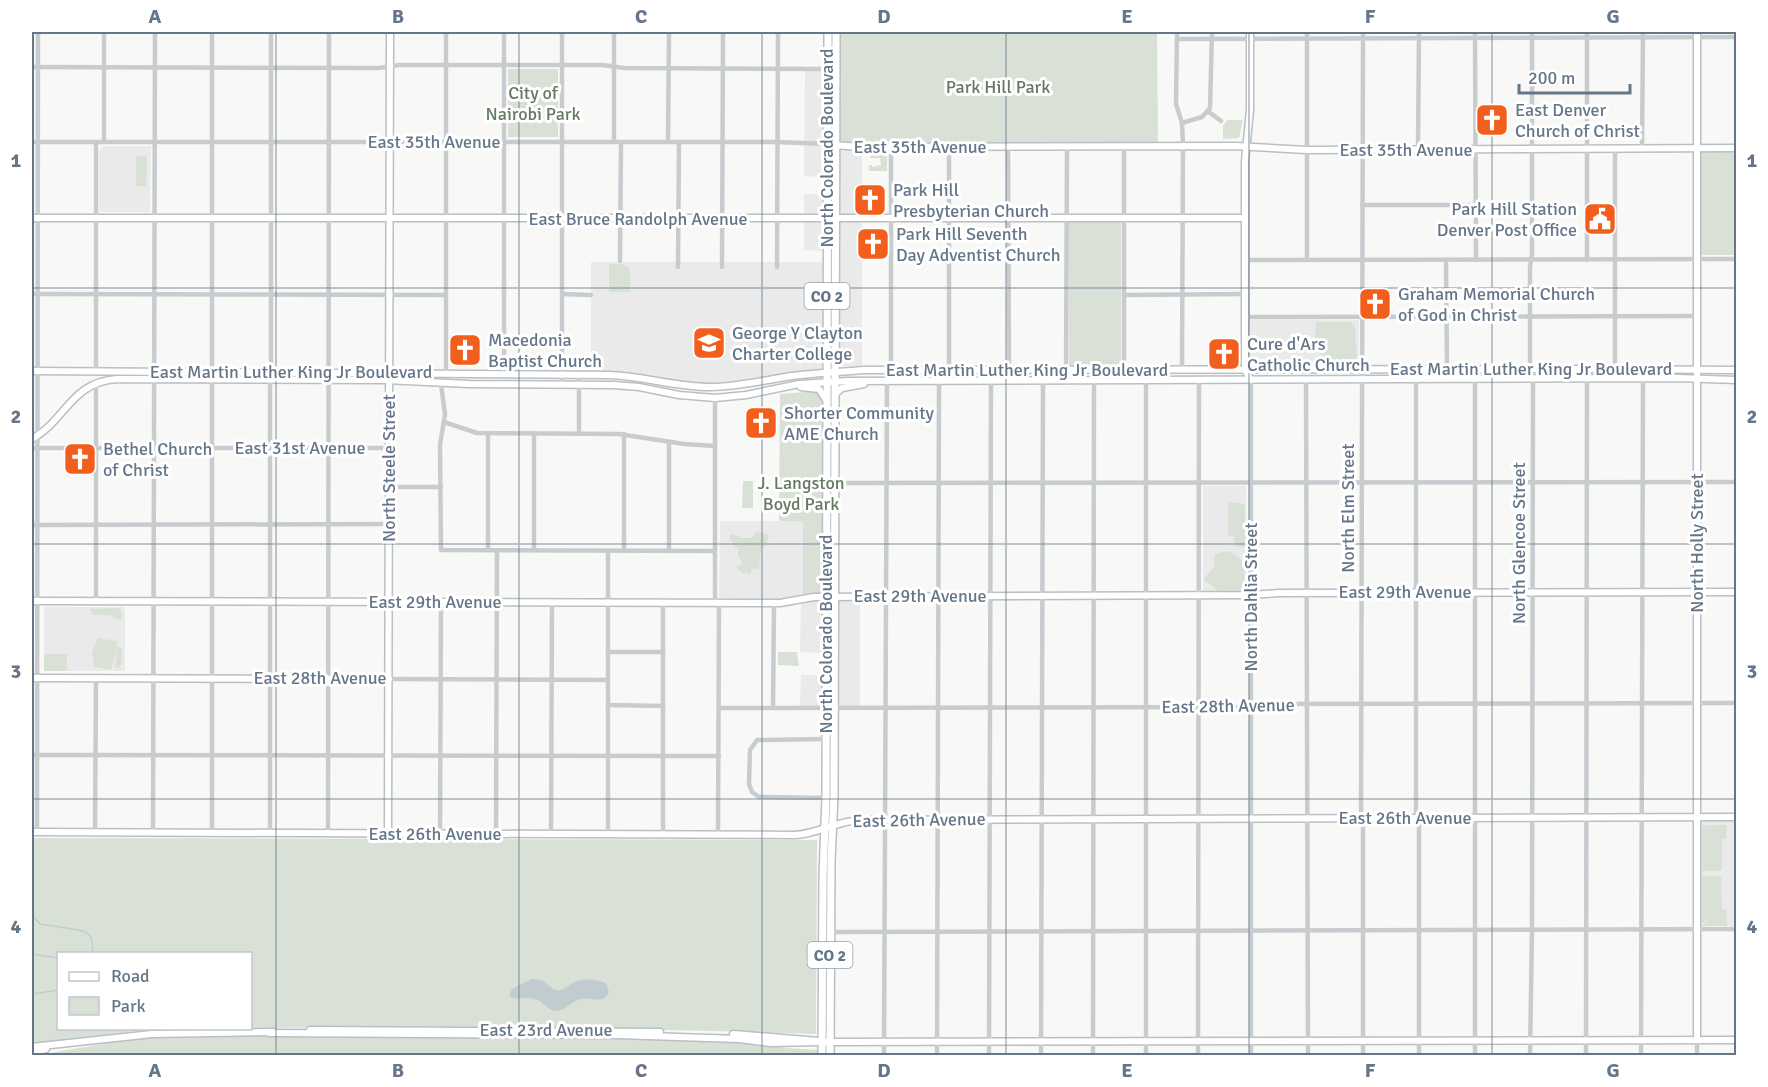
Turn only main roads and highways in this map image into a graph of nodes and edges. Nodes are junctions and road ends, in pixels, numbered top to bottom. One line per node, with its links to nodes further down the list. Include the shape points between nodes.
1 (828, 32): 3 (main road, North Colorado Boulevard / CO 2)
2 (836, 32): 3 (main road, North Colorado Boulevard / CO 2, via 836,146)
3 (831, 219): 4 (main road, North Colorado Boulevard / CO 2)
4 (831, 377): 5 (main road, North Colorado Boulevard / CO 2, via 826,402); 5 (main road, North Colorado Boulevard / CO 2, via 835,394)
5 (830, 483): 6 (main road, North Colorado Boulevard / CO 2)
6 (830, 708): 7 (main road, North Colorado Boulevard / CO 2, via 833,825); 7 (main road, North Colorado Boulevard / CO 2, via 823,876)
7 (826, 1042): 8 (main road, North Colorado Boulevard / CO 2); 9 (main road, North Colorado Boulevard / CO 2)
8 (822, 1056)
9 (830, 1056)

